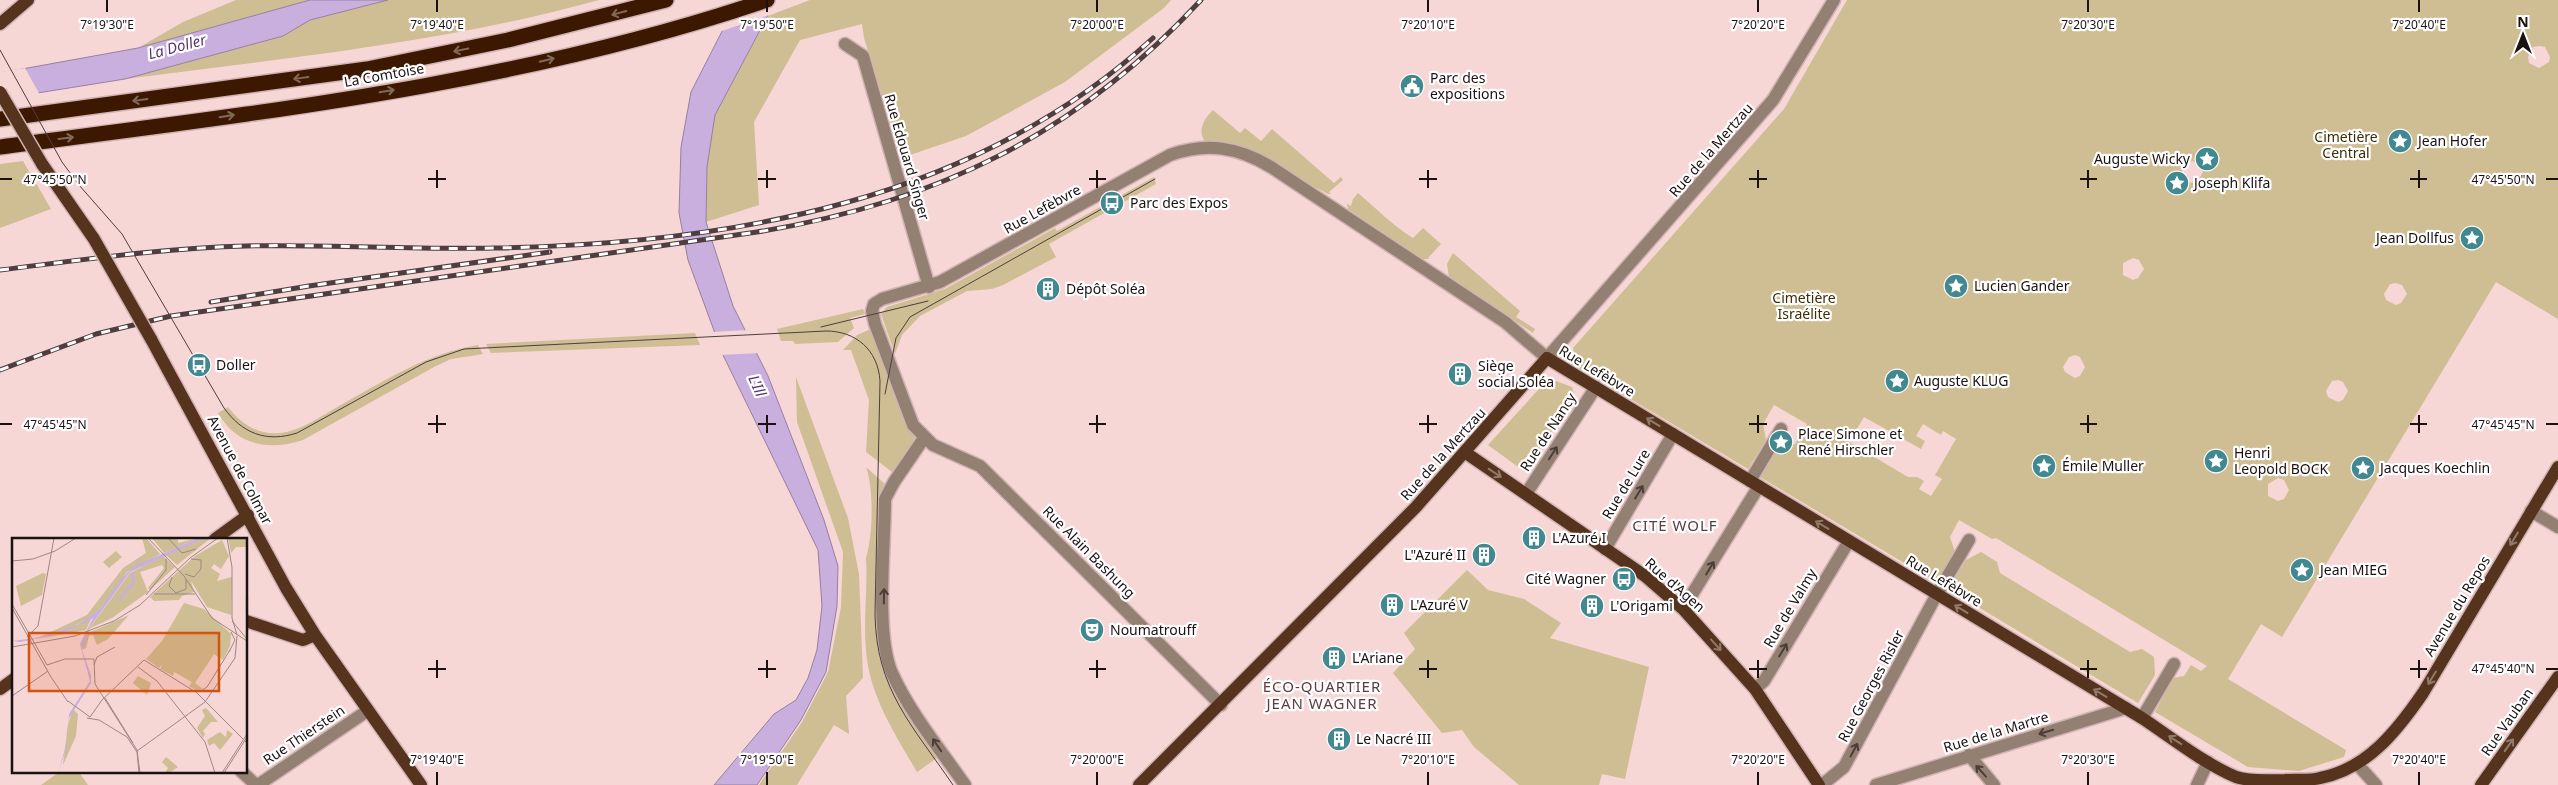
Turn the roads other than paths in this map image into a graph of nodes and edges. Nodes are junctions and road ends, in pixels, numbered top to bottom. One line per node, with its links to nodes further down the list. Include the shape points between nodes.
1 (28, 0): 5 (main road)
2 (666, 0): 8 (highway, La Comtoise, one-way to 8, via 508,40 367,69)
3 (767, 0): 9 (highway, La Comtoise, one-way to 3, via 371,94 515,68 690,24)
4 (1834, 0): 11 (street, Rue de la Mertzau, via 1773,100)
5 (0, 24)
6 (845, 44): 10 (street, Rue Edouard Singer, via 862,56)
7 (0, 92): 21 (main road, Avenue de Colmar, bridge, via 42,164 94,239)
8 (0, 119)
9 (0, 147)
10 (929, 287): 11 (street, Rue Lefèbvre, via 1170,155 1195,148 1224,148 1247,154 1271,166 1505,322); 15 (street, Rue Lefèbvre, via 879,300 872,312 909,417)
11 (1547, 358): 12 (main road, Rue Lefèbvre); 16 (main road, Rue de la Mertzau)
12 (1596, 387): 14 (main road, Rue Lefèbvre, one-way to 12); 19 (street, Rue de Nancy, one-way to 12)
13 (1782, 429): 18 (street)
14 (1673, 434): 18 (main road, Rue Lefèbvre); 26 (street, Rue de Lure, one-way to 14)
15 (924, 438): 36 (street, Rue Alain Bashung, via 942,450 980,466); 48 (street, one-way to 15, via 911,708 892,672 885,648 885,499)
16 (1466, 453): 19 (main road, Rue d'Agen, one-way to 19); 36 (main road, Rue de la Mertzau)
17 (2558, 467): 20 (main road, Avenue du Repos)
18 (1755, 484): 24 (main road, Rue Lefèbvre, one-way to 18); 28 (street, one-way to 18)
19 (1526, 494): 26 (main road, Rue d'Agen)
20 (2531, 511): 22 (street); 42 (main road, Avenue du Repos, one-way to 42, via 2417,702 2380,748)
21 (248, 515): 23 (main road); 30 (main road, Avenue de Colmar)
22 (2558, 528)
23 (220, 535)
24 (1849, 540): 27 (main road, Rue Lefèbvre); 35 (street, Rue de Valmy, one-way to 24, via 1764,681)
25 (1969, 540): 27 (street, Rue Georges Risler)
26 (1604, 549): 28 (main road, Rue d'Agen, via 1645,576)
27 (1937, 594): 37 (main road, Rue Lefèbvre, one-way to 27); 50 (street, Rue Georges Risler, one-way to 27, via 1844,768)
28 (1684, 609): 35 (main road, Rue d'Agen, one-way to 35)
29 (248, 622): 30 (main road, via 303,640)
30 (315, 635): 38 (main road, Avenue de Colmar)
31 (2174, 664): 39 (street)
32 (2558, 677): 55 (main road, Rue Vauban, one-way to 32)
33 (12, 680): 34 (main road)
34 (0, 689)
35 (1755, 689): 50 (main road, Rue d'Agen)
36 (1221, 704): 49 (main road, Rue de la Mertzau)
37 (2126, 708): 39 (main road, Rue Lefèbvre); 40 (street, Rue de la Martre, one-way to 40)
38 (367, 711): 46 (street, Rue Thierstein); 47 (main road, Avenue de Colmar)
39 (2142, 718): 41 (main road, Rue Lefèbvre, one-way to 39)
40 (1969, 755): 51 (street, Rue de la Martre); 52 (street, one-way to 40)
41 (2208, 762): 44 (main road, Rue Lefèbvre); 53 (street)
42 (2357, 764): 45 (main road, Avenue du Repos); 54 (street)
43 (242, 772): 46 (street)
44 (2239, 781): 45 (main road, Avenue du Repos)
45 (2316, 782)
46 (257, 785)
47 (421, 785)
48 (964, 785)
49 (1139, 785)
50 (1820, 785)
51 (1876, 785)
52 (1994, 785)
53 (2197, 785)
54 (2376, 785)
55 (2481, 785)

